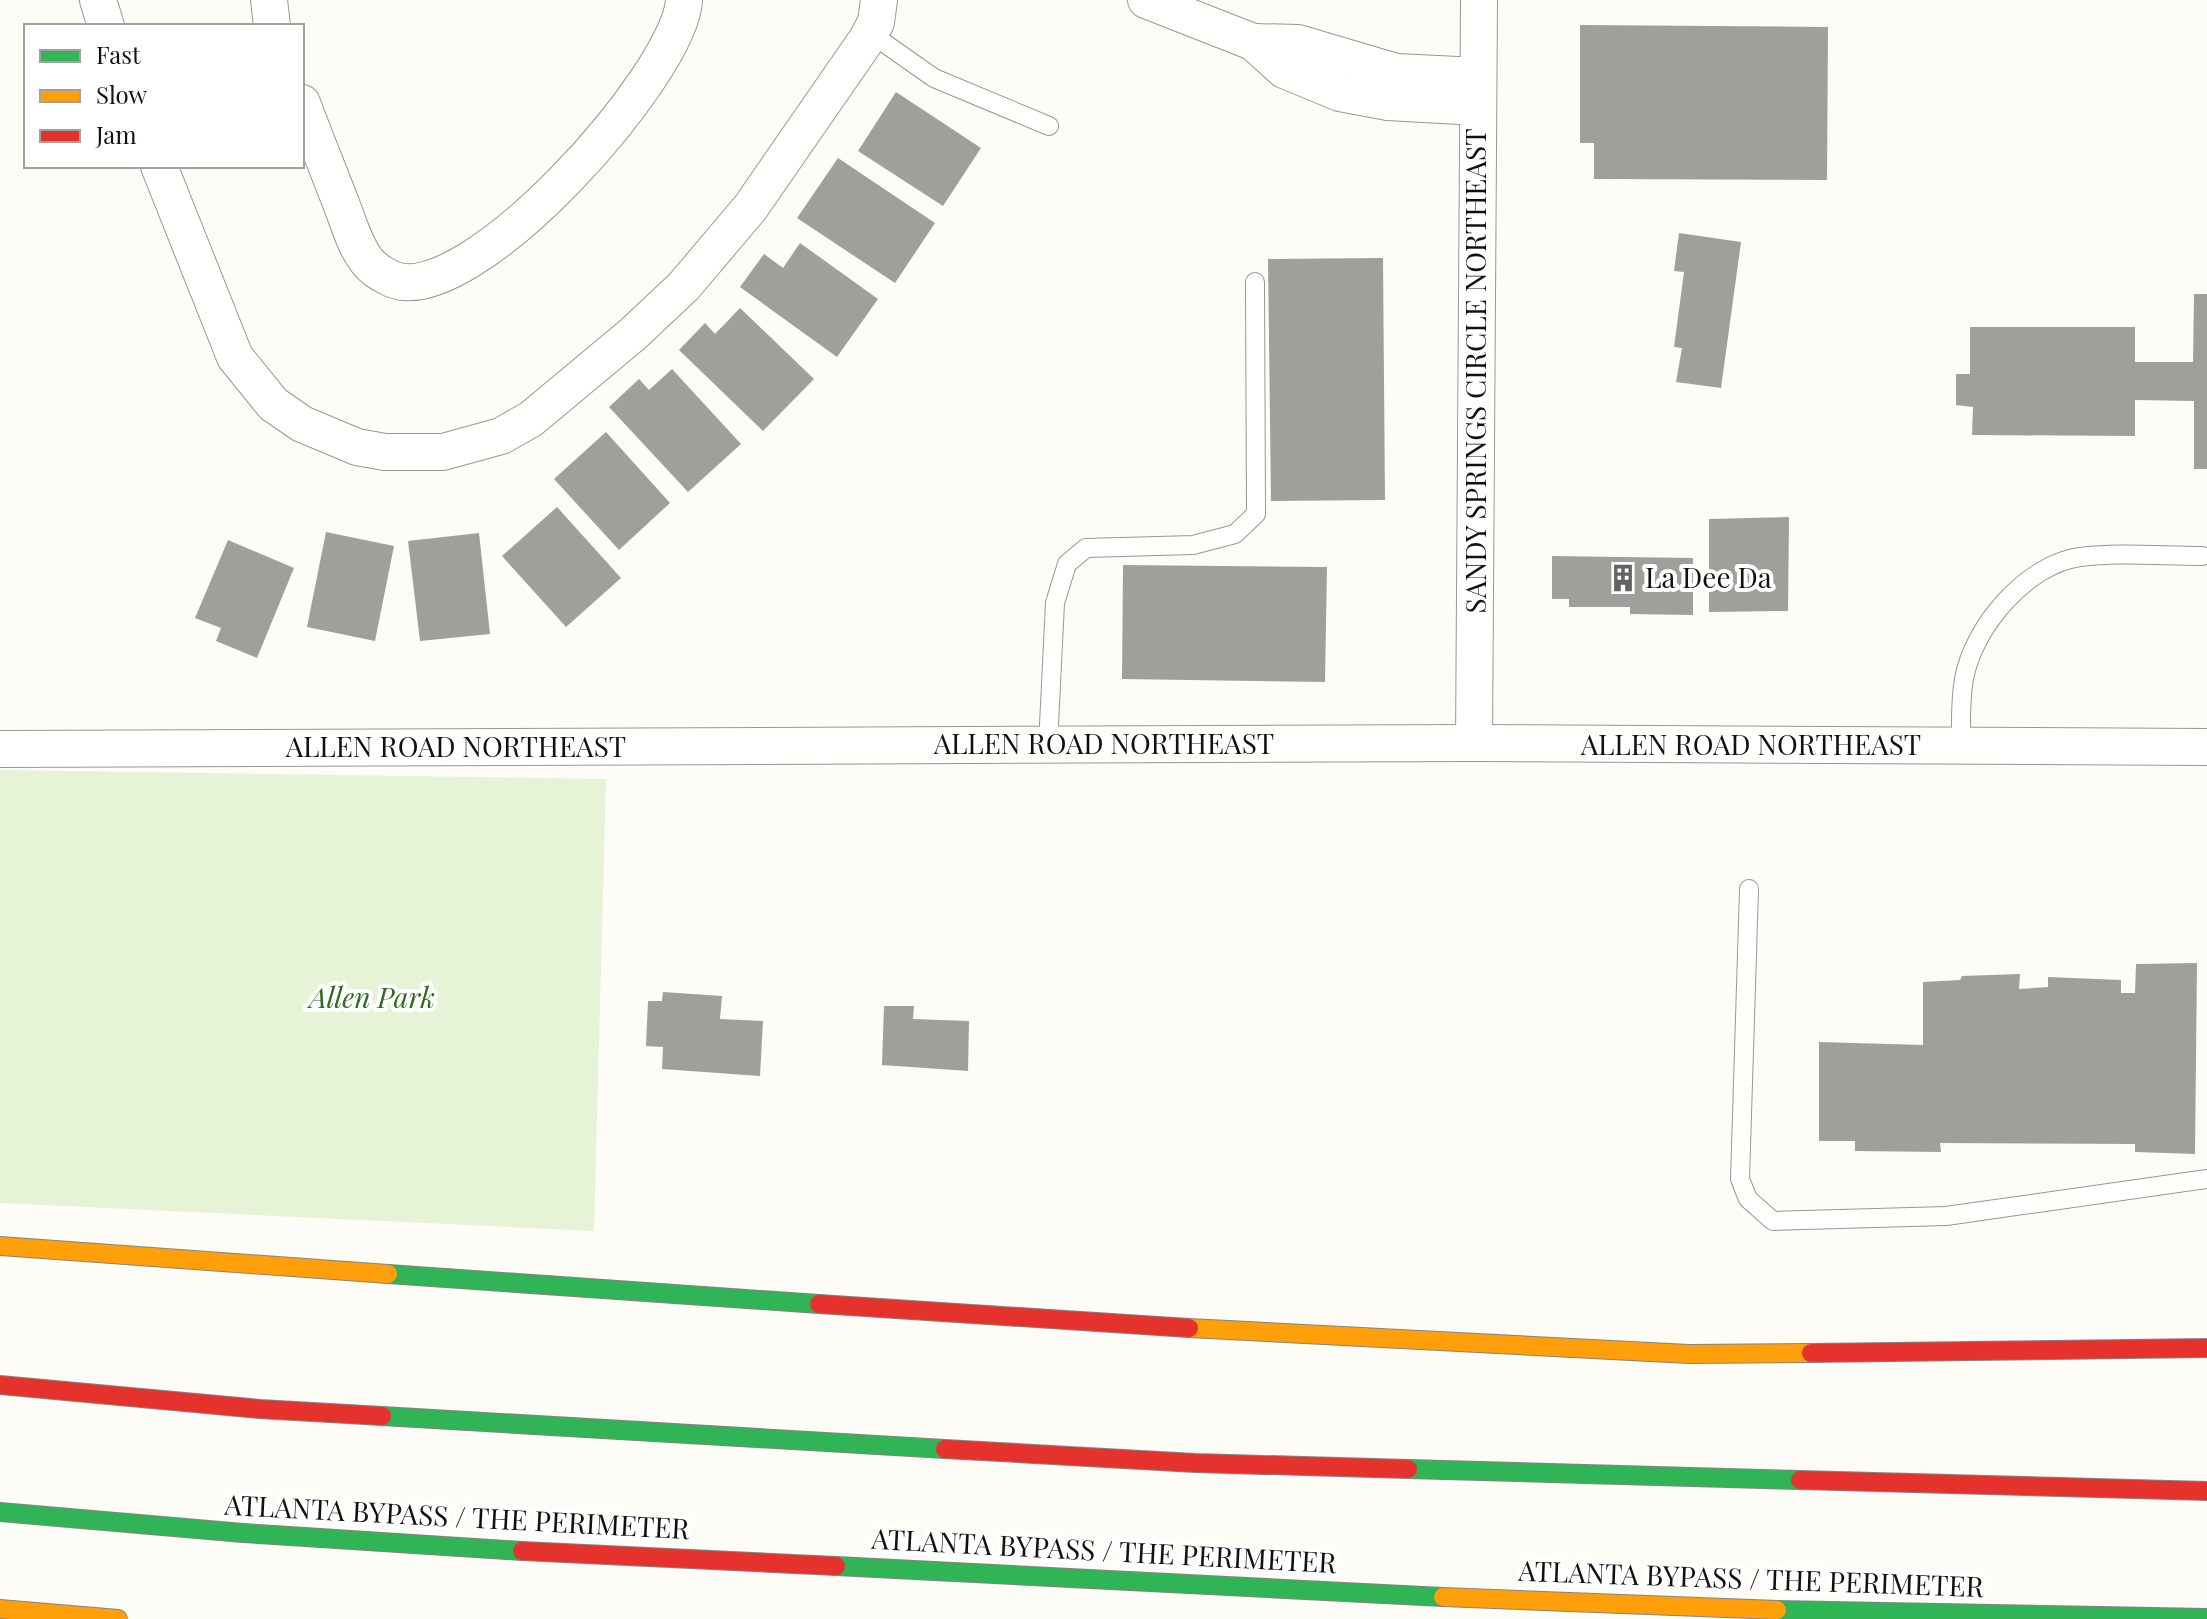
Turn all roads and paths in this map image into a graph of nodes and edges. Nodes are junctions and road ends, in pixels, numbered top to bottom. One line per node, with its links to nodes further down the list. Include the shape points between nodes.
1 (98, 0): 7 (street)
2 (269, 0): 8 (street)
3 (684, 0): 10 (street, via 675,38 570,178 508,231 451,270 423,281 394,281 367,262)
4 (1146, 0): 9 (street, via 1253,42 1298,43 1321,68 1388,102)
5 (1479, 0): 9 (street, SANDY SPRINGS CIRCLE NORTHEAST)
6 (874, 16): 11 (lane, via 934,78); 12 (street, via 750,208 684,286 531,419 501,436 443,452 357,447 302,424 273,404 223,334)
7 (105, 24)
8 (272, 24)
9 (1478, 91): 15 (street, SANDY SPRINGS CIRCLE NORTHEAST)
10 (304, 108)
11 (1049, 126)
12 (160, 168)
13 (1255, 282): 16 (lane, via 1256,514 1235,534 1193,545 1086,548 1067,564 1055,603)
14 (2202, 556): 17 (lane, via 2079,557 2038,572 2019,586 1970,656)
15 (1474, 743): 16 (street, ALLEN ROAD NORTHEAST); 17 (street, ALLEN ROAD NORTHEAST)
16 (1048, 745): 19 (street, ALLEN ROAD NORTHEAST)
17 (1961, 746): 18 (street, ALLEN ROAD NORTHEAST)
18 (2207, 747)
19 (0, 749)
20 (1749, 889): 21 (lane, via 1740,1179 1748,1199 1773,1221 1946,1216)
21 (2207, 1179)
22 (0, 1246): 23 (highway, via 1057,1321 1657,1352)
23 (2207, 1348)
24 (0, 1385): 25 (highway, via 260,1409 1195,1463)
25 (2207, 1491)
26 (0, 1512): 30 (highway, ATLANTA BYPASS / THE PERIMETER, via 240,1535 1362,1593)
27 (0, 1609): 29 (highway)
28 (2207, 1618): 30 (highway, ATLANTA BYPASS / THE PERIMETER)
29 (118, 1619)
30 (2086, 1619)

